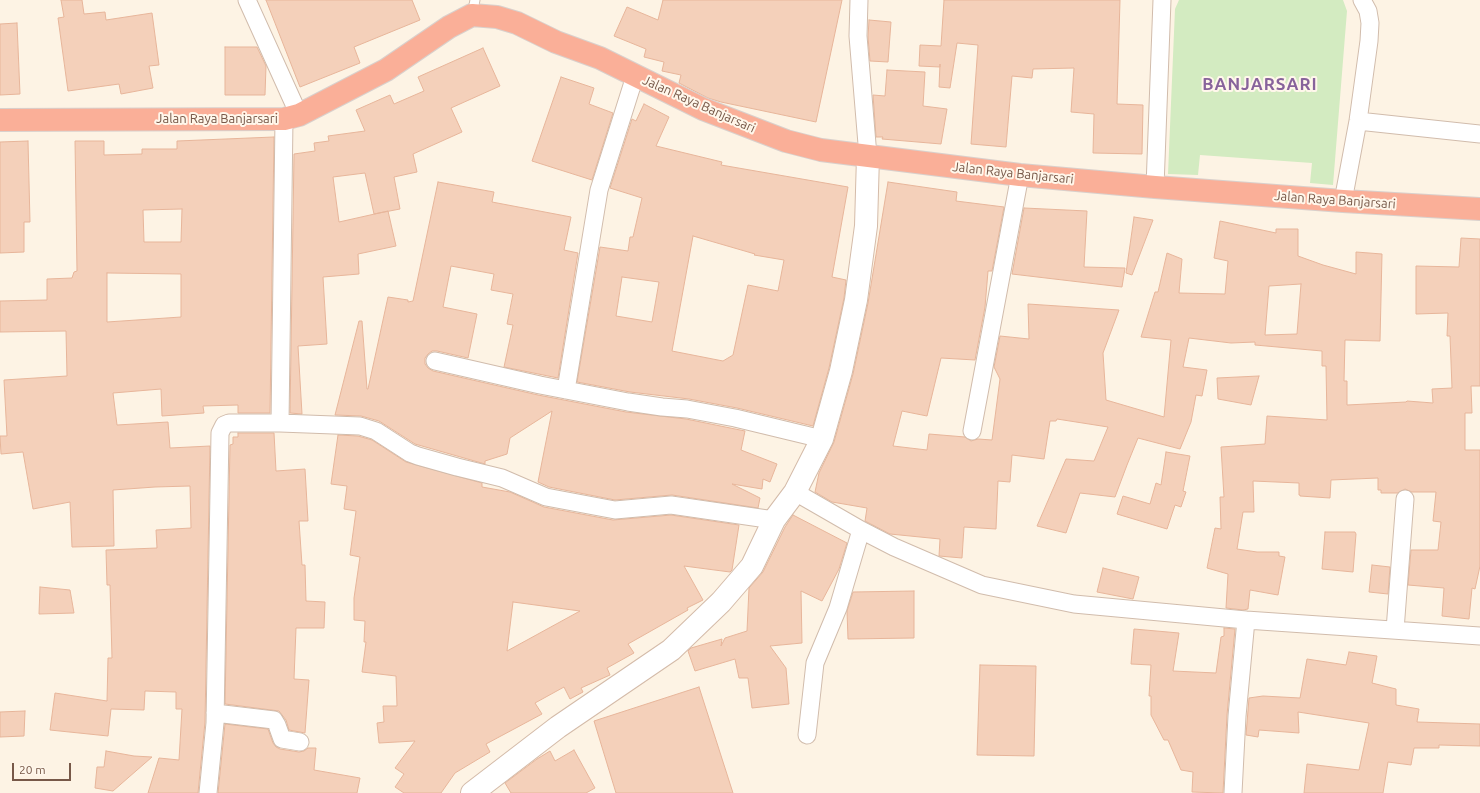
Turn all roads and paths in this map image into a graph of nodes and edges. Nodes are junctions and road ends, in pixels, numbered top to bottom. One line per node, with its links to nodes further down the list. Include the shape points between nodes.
1 (247, 0): 7 (street)
2 (859, 0): 11 (street, via 858,36)
3 (1162, 0): 13 (street)
4 (1367, 4): 9 (street, via 1369,41)
5 (474, 8): 6 (highway, Jalan Raya Banjarsari, via 600,58); 7 (highway, Jalan Raya Banjarsari, via 386,70)
6 (635, 76): 11 (highway, Jalan Raya Banjarsari, via 703,109 786,141 821,150); 17 (street, via 600,190)
7 (291, 117): 8 (highway, Jalan Raya Banjarsari); 18 (street)
8 (0, 120)
9 (1358, 121): 10 (street); 14 (street)
10 (1480, 134)
11 (868, 156): 12 (highway, Jalan Raya Banjarsari); 20 (street, via 866,226 856,300 841,371)
12 (1020, 175): 13 (highway, Jalan Raya Banjarsari); 19 (street)
13 (1155, 187): 14 (highway, Jalan Raya Banjarsari)
14 (1343, 201): 15 (highway, Jalan Raya Banjarsari)
15 (1480, 209)
16 (435, 361): 17 (street)
17 (566, 390): 20 (street, via 628,402 728,416)
18 (286, 423): 23 (street, via 369,428 410,453 457,468 502,478 546,497 615,510 671,505); 28 (street, via 229,423 224,425 220,433)
19 (972, 431)
20 (822, 438): 21 (street)
21 (795, 492): 23 (street); 24 (street)
22 (1405, 499): 26 (street)
23 (774, 520): 32 (street, via 752,566 721,602 671,650 558,727)
24 (861, 530): 25 (street, via 982,585 1074,604); 29 (street, via 838,608 815,663)
25 (1246, 620): 26 (street); 33 (street, via 1237,716)
26 (1395, 630): 27 (street)
27 (1480, 636)
28 (215, 713): 30 (street, via 274,720 282,739); 31 (street)
29 (807, 735)
30 (300, 742)
31 (208, 793)
32 (472, 793)
33 (1234, 793)

